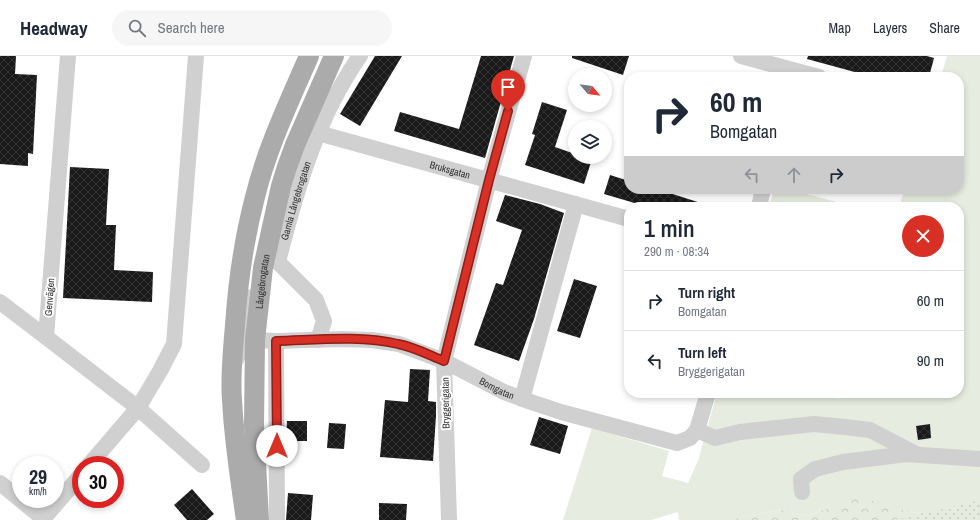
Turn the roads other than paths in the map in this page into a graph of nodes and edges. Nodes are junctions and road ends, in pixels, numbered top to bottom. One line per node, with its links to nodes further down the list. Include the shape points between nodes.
1 (68, 56): 18 (street, Genvägen)
2 (196, 56): 26 (street, via 174,344)
3 (309, 56): 16 (main road, via 268,155)
4 (321, 56): 12 (street, via 320,66 292,137)
5 (334, 56): 12 (main road, Långebrogatan)
6 (360, 56): 11 (street, Gamla Långebrogatan, via 346,77)
7 (524, 56): 13 (street, Bryggerigatan)
8 (741, 56): 9 (street)
9 (796, 68): 10 (street)
10 (806, 72)
11 (318, 133): 13 (street, Bruksgatan); 20 (street, Gamla Långebrogatan, via 289,219 278,262 316,300 324,321)
12 (287, 167): 19 (main road, Långebrogatan, via 263,268)
13 (489, 180): 14 (street, Bruksgatan); 22 (street, Bryggerigatan)
14 (576, 204): 15 (street, Bruksgatan); 25 (street)
15 (624, 218)
16 (245, 238): 19 (street, via 248,281 246,330); 23 (main road, via 239,276)
17 (0, 302): 18 (street)
18 (46, 337): 26 (street)
19 (255, 340): 21 (street, Bomgatan); 23 (street, via 243,348); 37 (main road, Långebrogatan, via 254,425)
20 (318, 340): 21 (street, Bomgatan); 22 (street, Bomgatan, via 372,340 399,344)
21 (276, 341): 38 (street)
22 (444, 361): 25 (street, Bomgatan); 39 (street, Bryggerigatan)
23 (232, 367): 36 (main road, via 234,432)
24 (707, 398): 27 (street)
25 (522, 399): 27 (street, Bomgatan, via 677,443 690,438)
26 (138, 408): 29 (street); 31 (street)
27 (697, 430): 28 (street, via 715,438 740,432 814,424 870,430)
28 (918, 455): 30 (street); 34 (street, via 907,454 843,462 815,469 801,479)
29 (97, 456)
30 (980, 459)
31 (202, 465)
32 (0, 483): 35 (street)
33 (72, 486): 35 (street)
34 (802, 492)
35 (44, 519)
36 (246, 520)
37 (259, 520)
38 (277, 520)
39 (448, 520)

